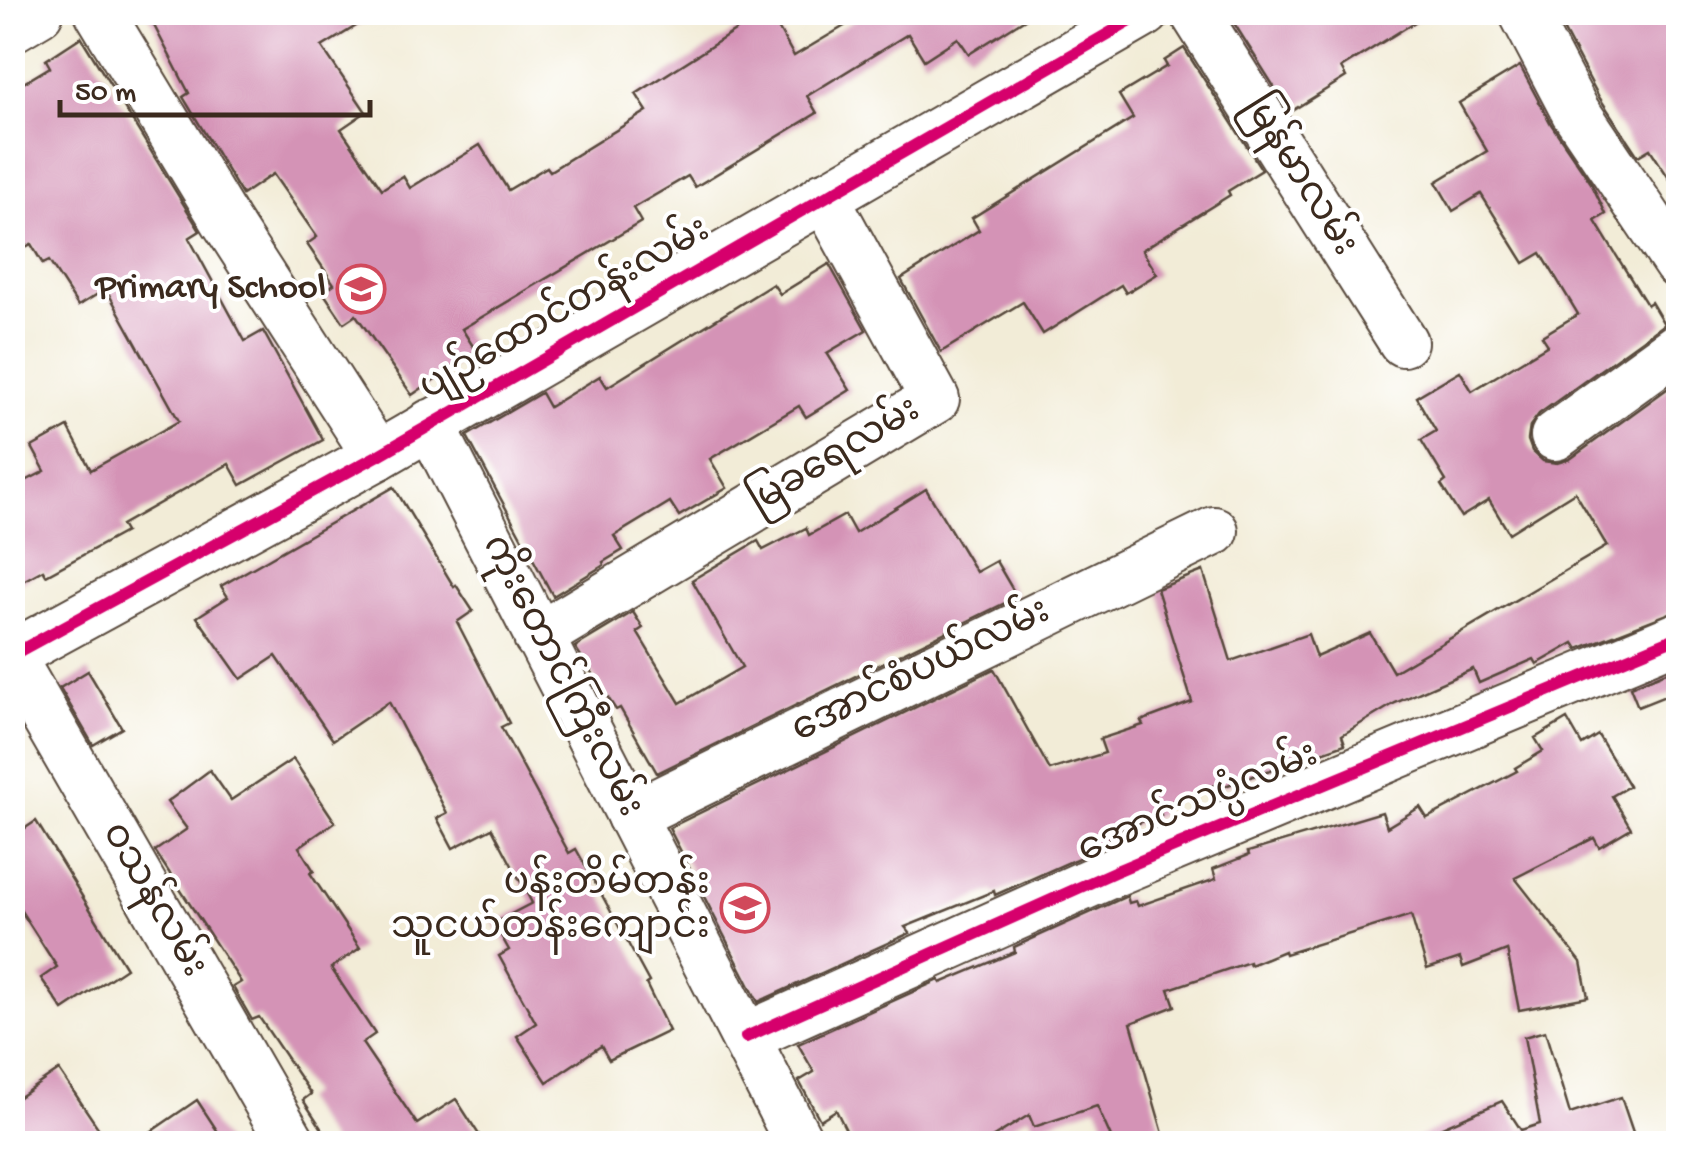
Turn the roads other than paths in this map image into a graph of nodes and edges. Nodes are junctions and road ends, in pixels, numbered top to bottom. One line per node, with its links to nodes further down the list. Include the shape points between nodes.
1 (39, 12): 6 (street)
2 (99, 12): 13 (street)
3 (1146, 12): 7 (street, ပျဉ်ထောင်တန်းလမ်း)
4 (1194, 12): 9 (street, မြန်မာလမ်း)
5 (1523, 12): 8 (street, via 1575,110)
6 (12, 28)
7 (824, 196): 11 (street, ပျဉ်ထောင်တန်းလမ်း); 15 (street, မြခရေလမ်း, via 935,399)
8 (1678, 264)
9 (1403, 342)
10 (1678, 347): 12 (street)
11 (430, 424): 13 (street, ပျဉ်ထောင်တန်းလမ်း); 15 (street, ကိုးတောင်ကြီးလမ်း)
12 (1555, 436)
13 (377, 456): 17 (street, ပျဉ်ထောင်တန်းလမ်း)
14 (1214, 531): 18 (street, အောင်စံပယ်လမ်း)
15 (538, 637): 18 (street, ကိုးတောင်ကြီးလမ်း)
16 (1678, 637): 19 (street, အောင်သပ္ပံလမ်း, via 1114,872)
17 (12, 657): 20 (street, ဝသန်လမ်း)
18 (631, 816): 19 (street, ကိုးတောင်ကြီးလမ်း)
19 (746, 1037): 21 (street, ကိုးတောင်ကြီးလမ်း)
20 (292, 1144)
21 (800, 1144)

